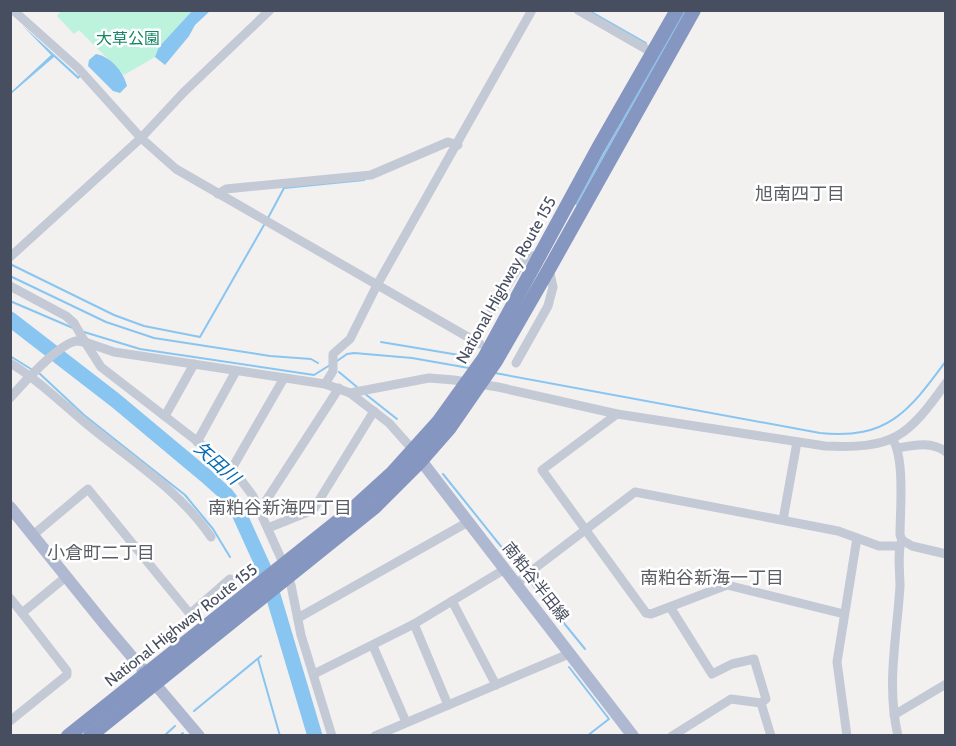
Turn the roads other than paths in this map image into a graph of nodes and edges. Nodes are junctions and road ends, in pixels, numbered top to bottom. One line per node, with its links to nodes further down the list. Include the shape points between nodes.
1 (14, 10): 8 (street, via 78,68)
2 (270, 10): 8 (street)
3 (532, 10): 9 (street)
4 (578, 10): 7 (street)
5 (677, 10): 7 (highway, National Highway Route 155)
6 (694, 10): 13 (highway, National Highway Route 155)
7 (653, 53): 11 (highway, National Highway Route 155)
8 (141, 138): 10 (street, via 176,170); 12 (street)
9 (458, 145): 10 (street, via 448,142 371,175 226,189); 14 (street)
10 (218, 194): 14 (street)
11 (539, 255): 14 (street, via 524,259 514,271 477,342); 17 (highway, National Highway Route 155)
12 (10, 257)
13 (549, 270): 17 (highway, National Highway Route 155); 19 (street, via 553,287 548,306)
14 (377, 285): 25 (street, via 350,339 333,354 333,371)
15 (10, 286): 16 (street, via 66,316)
16 (85, 342): 20 (street, via 114,352); 22 (street, via 66,346); 31 (street, via 101,367)
17 (490, 360): 36 (highway, National Highway Route 155, via 471,388 438,422)
18 (10, 363): 22 (street)
19 (516, 363)
20 (194, 364): 21 (street); 31 (street)
21 (236, 371): 23 (street); 32 (street)
22 (32, 374): 28 (street); 45 (street, via 82,420 165,485)
23 (284, 378): 25 (street); 37 (street)
24 (945, 383): 34 (street)
25 (325, 384): 26 (street)
26 (339, 388): 27 (street); 39 (street)
27 (350, 393): 29 (street); 30 (street, via 429,378 498,387)
28 (10, 398)
29 (374, 411): 36 (street); 42 (street, via 313,510)
30 (617, 414): 33 (street); 43 (street, via 542,470)
31 (165, 416): 32 (street)
32 (198, 442): 37 (street)
33 (797, 442): 34 (street, via 843,447); 40 (street)
34 (896, 444): 35 (street, via 929,445); 47 (street)
35 (945, 452)
36 (417, 455): 41 (main road, 南粕谷半田線); 50 (highway, National Highway Route 155)
37 (231, 470): 39 (street, via 248,488)
38 (10, 507): 44 (main road)
39 (260, 510): 42 (street)
40 (783, 520): 43 (street, via 635,492); 46 (street)
41 (468, 522): 49 (main road, 南粕谷半田線); 59 (street)
42 (268, 528): 50 (street)
43 (586, 529): 53 (street); 56 (street, via 646,613)
44 (33, 535): 51 (main road); 52 (street, via 88,489 190,614)
45 (212, 537)
46 (857, 538): 47 (street, via 879,546); 58 (street)
47 (901, 543): 48 (street); 69 (street, via 892,673)
48 (945, 554)
49 (505, 569): 53 (main road, 南粕谷半田線); 55 (street)
50 (284, 573): 59 (street); 64 (highway, National Highway Route 155)
51 (67, 576): 57 (street); 64 (main road)
52 (230, 579)
53 (517, 584): 62 (main road, 南粕谷半田線)
54 (10, 598): 57 (street)
55 (452, 601): 60 (street); 66 (street)
56 (670, 607): 58 (street, via 727,585); 67 (street, via 712,675 732,664 754,659 766,699)
57 (22, 613): 70 (street, via 68,675)
58 (844, 614): 80 (street, via 837,662)
59 (298, 618): 63 (street)
60 (414, 624): 61 (street); 68 (street)
61 (373, 646): 63 (street); 71 (street)
62 (569, 652): 66 (street); 77 (main road, 南粕谷半田線)
63 (314, 674): 75 (street)
64 (151, 679): 72 (highway, National Highway Route 155); 73 (highway, National Highway Route 155); 74 (main road)
65 (945, 684): 69 (street)
66 (496, 685): 68 (street)
67 (761, 703): 78 (street, via 731,699); 79 (street)
68 (448, 705): 71 (street)
69 (894, 715): 81 (street)
70 (10, 721)
71 (406, 722): 76 (street)
72 (68, 735)
73 (90, 735)
74 (199, 735)
75 (332, 735)
76 (375, 735)
77 (633, 735)
78 (672, 735)
79 (771, 735)
80 (847, 735)
81 (898, 735)

